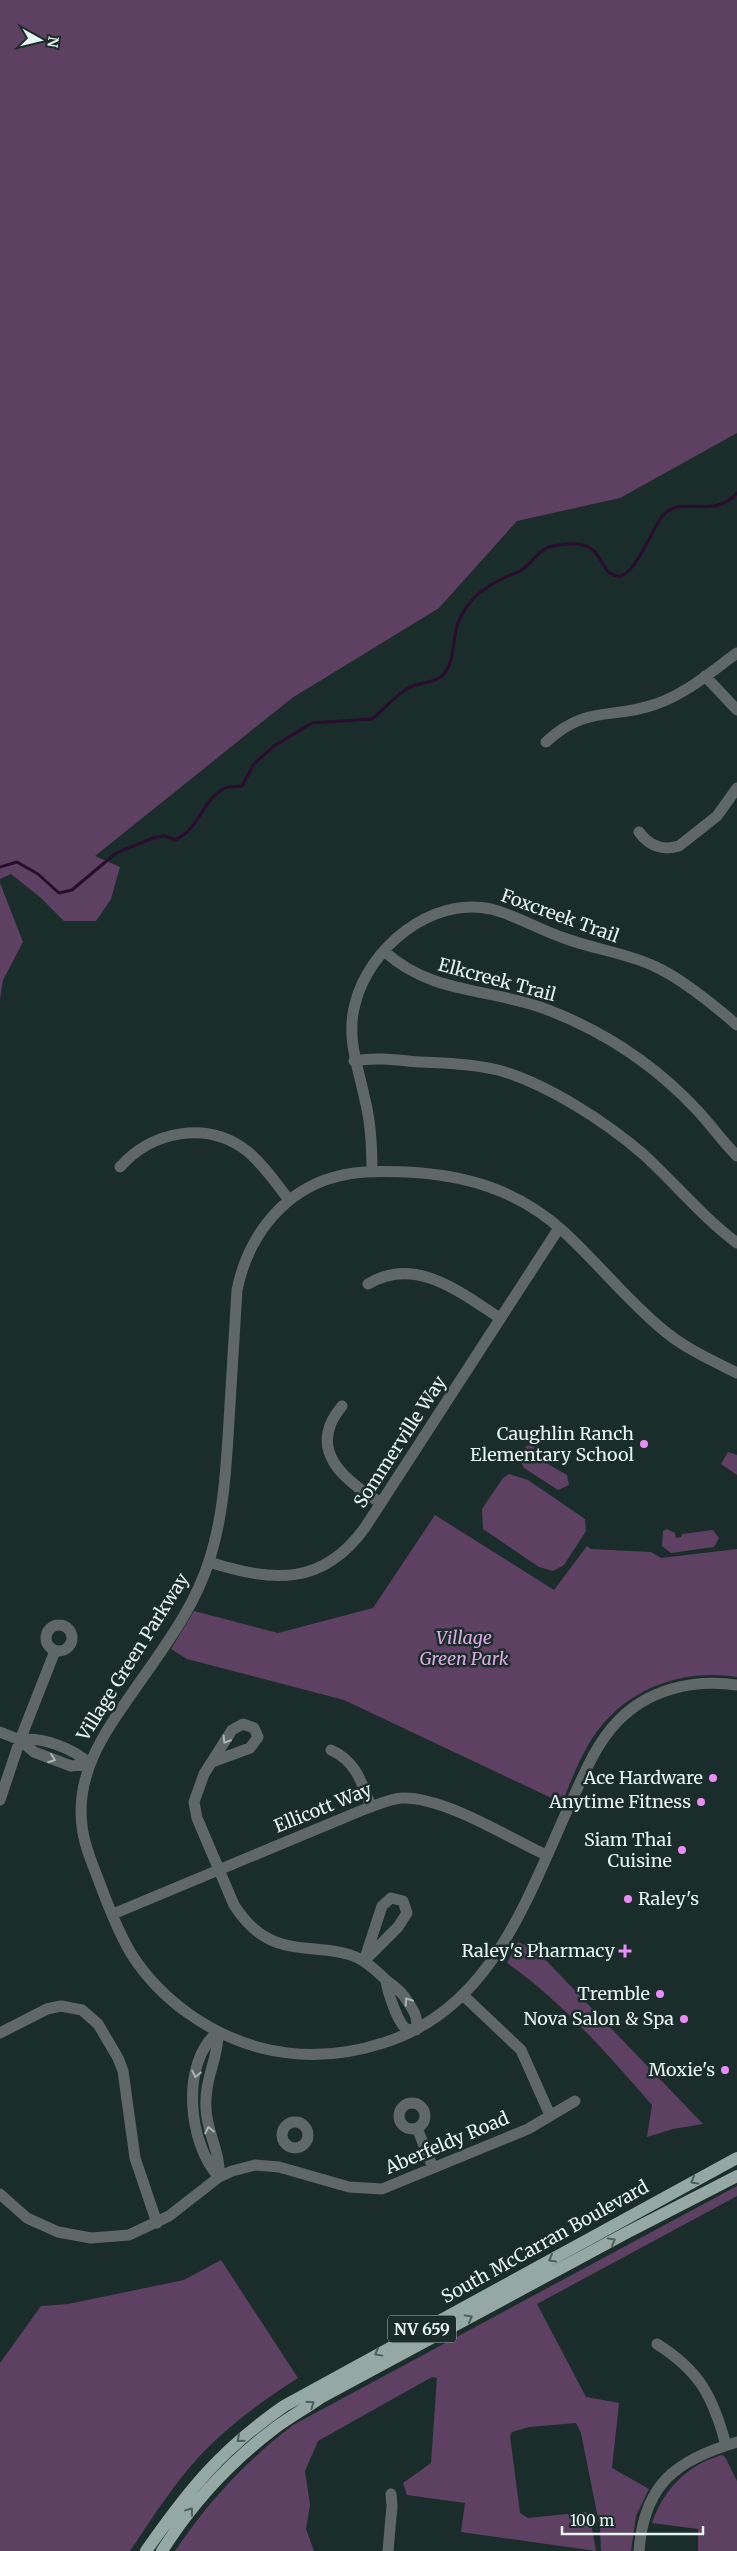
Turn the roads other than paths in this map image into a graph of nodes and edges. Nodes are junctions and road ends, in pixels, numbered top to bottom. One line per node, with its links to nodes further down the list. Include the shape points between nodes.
1 (737, 653): 2 (street)
2 (705, 676): 3 (street); 4 (street, via 668,700 641,709 581,718)
3 (737, 710)
4 (546, 742)
5 (737, 788): 6 (street, via 713,819 679,846 657,846 649,843)
6 (639, 832)
7 (385, 952): 8 (street, Foxcreek Trail, via 416,923 438,912 463,907 490,909 564,938 656,967 708,1001); 9 (street, Foxcreek Trail, via 365,978 355,1002 351,1035); 10 (street, Elkcreek Trail, via 428,980 526,1002 577,1022 620,1046 676,1088)
8 (737, 1025)
9 (354, 1061): 12 (street, Foxcreek Trail, via 369,1120); 15 (street, via 376,1059 470,1065 525,1080 587,1113 621,1136)
10 (737, 1156)
11 (120, 1167): 13 (street, via 132,1155 161,1139 203,1132 232,1141 246,1150)
12 (372, 1171): 13 (street, Village Green Parkway, via 335,1177); 14 (street, Village Green Parkway, via 444,1174 477,1182 522,1203)
13 (289, 1200): 21 (street, Village Green Parkway, via 254,1240 237,1290 225,1482)
14 (559, 1228): 17 (street, Sommerville Way); 18 (street, Village Green Parkway, via 662,1329)
15 (737, 1243)
16 (368, 1284): 17 (street, via 394,1274 434,1278)
17 (500, 1318): 20 (street, Sommerville Way)
18 (737, 1372)
19 (342, 1406): 20 (street, via 334,1415 329,1431 334,1463 347,1480)
20 (381, 1503): 21 (street, Sommerville Way, via 346,1550 320,1568 304,1574 270,1577)
21 (209, 1562): 28 (street, Village Green Parkway, via 188,1608 102,1738)
22 (55, 1651): 25 (street)
23 (737, 1685): 31 (street, Village Green Parkway, via 690,1684 670,1689 652,1696 620,1718 598,1747)
24 (0, 1732): 25 (street)
25 (20, 1740): 28 (street, via 34,1752 71,1766); 29 (street)
26 (331, 1750): 30 (street, via 354,1766)
27 (212, 1762): 32 (street, via 198,1783 194,1810)
28 (90, 1764): 33 (street, Village Green Parkway, via 82,1796 82,1826 91,1860)
29 (0, 1800)
30 (371, 1807): 31 (street, Ellicott Way, via 399,1798 430,1801); 32 (street, Ellicott Way)
31 (546, 1855): 36 (street, Village Green Parkway, via 497,1956)
32 (219, 1870): 33 (street, Ellicott Way); 34 (street, via 234,1904 253,1929 282,1944 349,1954)
33 (113, 1914): 38 (street, Village Green Parkway, via 134,1958 150,1977 184,2011)
34 (364, 1961): 34 (street, via 404,1920 406,1906 403,1901 391,1898 382,1906); 35 (street)
35 (386, 1980): 37 (street, one-way to 35, via 416,2014 398,1987); 37 (street, via 387,1990 402,2023 407,2029)
36 (464, 1996): 37 (street, Village Green Parkway); 41 (street, via 521,2050)
37 (416, 2030): 38 (street, Village Green Parkway, via 370,2048 324,2054 273,2051)
38 (218, 2032): 48 (street, via 206,2101 208,2127 220,2165)
39 (0, 2033): 50 (street, via 47,2009 61,2006 82,2010 98,2024 123,2071 135,2158)
40 (575, 2102): 41 (street, Aberfeldy Road)
41 (550, 2115): 46 (street, Aberfeldy Road, via 528,2129)
42 (417, 2128): 46 (street)
43 (291, 2147): 45 (street)
44 (737, 2158): 54 (main road, South McCarran Boulevard / NV 659, one-way to 54, via 284,2406 229,2448 203,2474)
45 (285, 2168): 46 (street, Aberfeldy Road, via 349,2188 373,2190 392,2186); 48 (street, Aberfeldy Road, via 256,2165)
46 (433, 2168)
47 (737, 2176): 55 (main road, South McCarran Boulevard / NV 659, one-way to 47, via 224,2471 276,2427 320,2398)
48 (219, 2177): 50 (street, Aberfeldy Road)
49 (0, 2194): 50 (street, Aberfeldy Road, via 27,2218 76,2236 129,2235)
50 (157, 2223)
51 (657, 2344): 52 (street, via 698,2376)
52 (732, 2443): 57 (street, via 686,2461 665,2480 645,2516)
53 (391, 2494): 56 (street)
54 (146, 2551)
55 (162, 2551)
56 (388, 2551)
57 (639, 2551)

